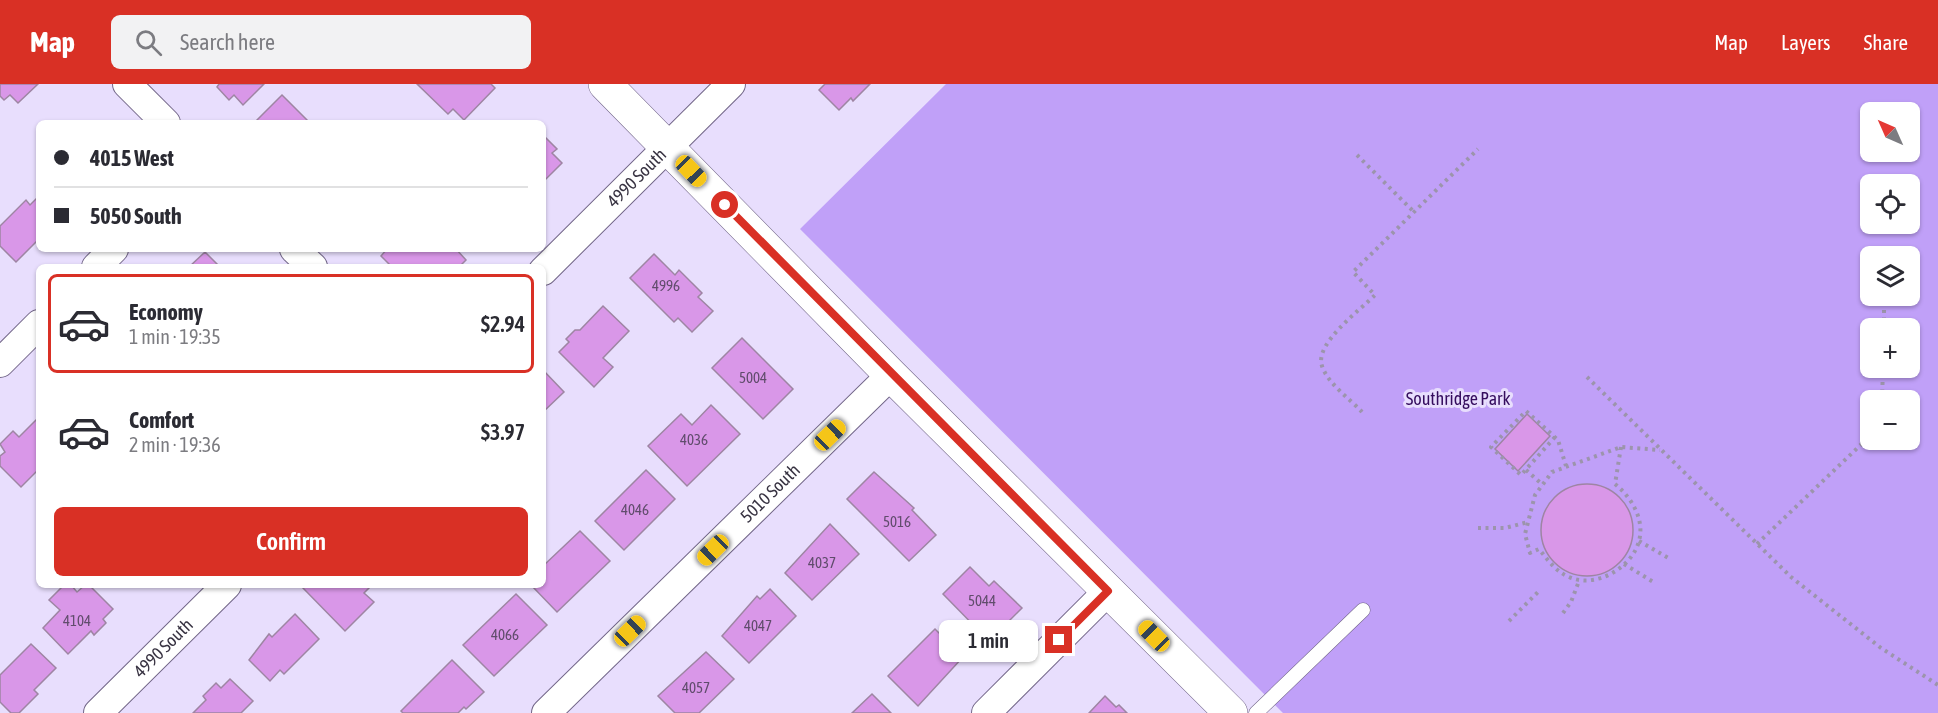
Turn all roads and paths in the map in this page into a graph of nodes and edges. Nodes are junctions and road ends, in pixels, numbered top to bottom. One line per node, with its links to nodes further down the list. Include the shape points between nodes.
1 (127, 84): 4 (street)
2 (605, 84): 5 (street)
3 (731, 84): 5 (street, 4990 South)
4 (163, 120)
5 (668, 147): 13 (street, 4990 South); 16 (street)
6 (1478, 149): 8 (path)
7 (1357, 155): 8 (path)
8 (1414, 212): 18 (path, via 1353,272 1375,295 1325,344 1320,355 1329,379)
9 (111, 252): 11 (street)
10 (297, 252): 12 (street)
11 (99, 264)
12 (310, 264)
13 (546, 268)
14 (36, 327): 15 (street)
15 (0, 363)
16 (891, 375): 36 (street); 42 (street, 5010 South)
17 (1587, 377): 22 (path)
18 (1362, 412)
19 (1555, 437): 23 (path); 24 (path); 24 (path, via 1526,411 1491,447 1521,476)
20 (1860, 446): 29 (path)
21 (1621, 447): 22 (path); 23 (path); 28 (path, via 1615,484 1628,496 1638,517)
22 (1661, 450): 29 (path)
23 (1566, 466): 25 (path, via 1552,472)
24 (1526, 470): 25 (path)
25 (1543, 485): 26 (path, via 1535,495)
26 (1528, 522): 27 (path, via 1505,528); 32 (path, via 1525,534 1530,553 1539,549 1554,568)
27 (1478, 528)
28 (1639, 541): 30 (path); 31 (path)
29 (1757, 544): 40 (path, via 1791,577 1872,641)
30 (1670, 559)
31 (1624, 564): 32 (path, via 1601,579); 33 (path)
32 (1579, 581): 38 (path)
33 (1655, 583)
34 (224, 588): 41 (street, 4990 South)
35 (1540, 590): 39 (path)
36 (1108, 591): 43 (street); 44 (street)
37 (1363, 610): 45 (lane)
38 (1563, 614)
39 (1509, 621)
40 (1938, 685)
41 (98, 713)
42 (546, 713)
43 (986, 713)
44 (1231, 713)
45 (1256, 713)

